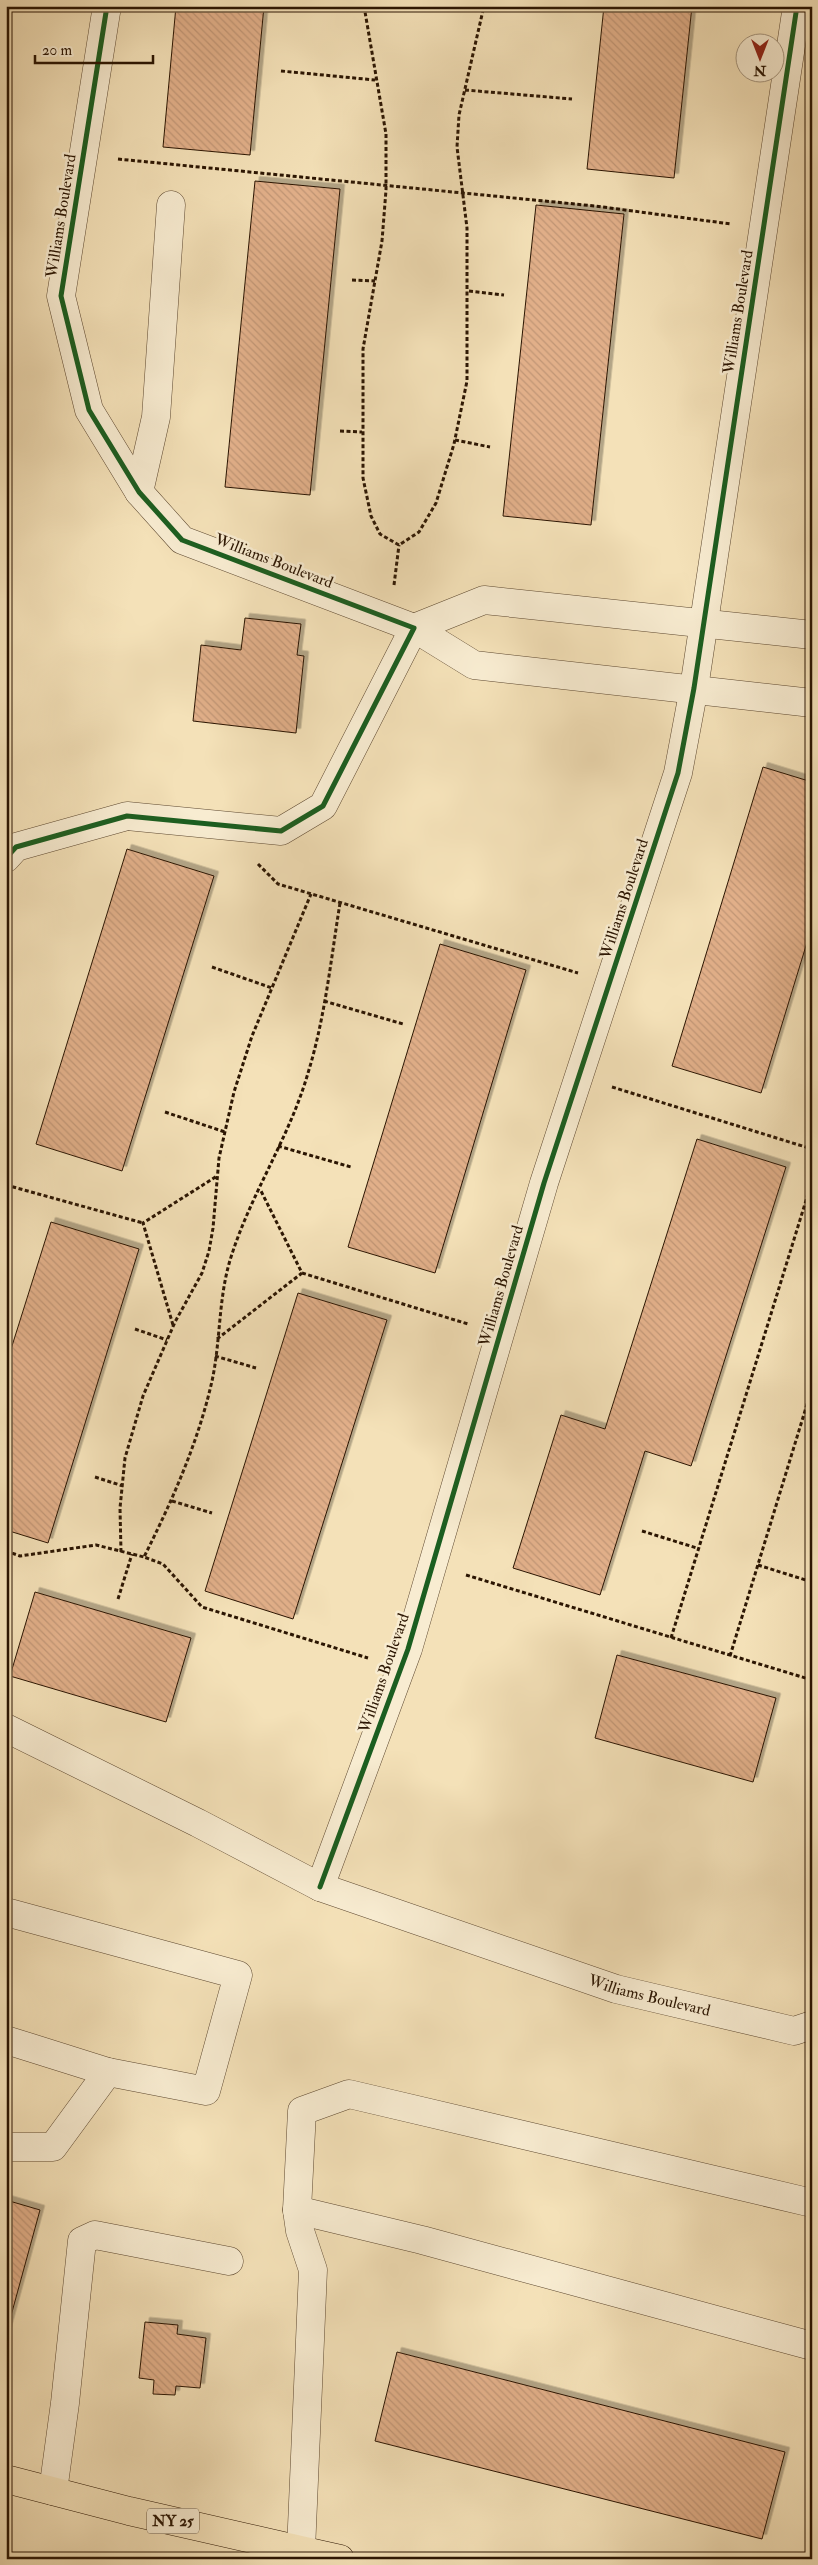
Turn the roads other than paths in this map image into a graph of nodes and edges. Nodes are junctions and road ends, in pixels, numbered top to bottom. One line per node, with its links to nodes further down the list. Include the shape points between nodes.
1 (107, 6): 4 (street, Williams Boulevard, via 61,296 89,410)
2 (797, 6): 5 (street, Williams Boulevard)
3 (171, 205): 4 (street, via 156,417)
4 (140, 492): 6 (street, Williams Boulevard, via 182,540)
5 (704, 622): 6 (street, via 484,600); 7 (street); 8 (street, Williams Boulevard)
6 (414, 628): 8 (street, Williams Boulevard, via 474,665); 10 (street, via 322,806 281,831 127,816 16,847)
7 (812, 635)
8 (694, 688): 9 (street, Williams Boulevard); 12 (street, Williams Boulevard, via 678,773 544,1184 401,1668)
9 (812, 702)
10 (6, 858)
11 (6, 1728): 12 (street, Williams Boulevard)
12 (320, 1886): 14 (street, Williams Boulevard, via 616,1989 794,2031)
13 (6, 1912): 16 (street, via 238,1975 206,2091)
14 (812, 2025)
15 (6, 2040): 16 (street)
16 (108, 2072): 17 (street, via 53,2147)
17 (6, 2147)
18 (812, 2203): 19 (street, via 349,2094 302,2111)
19 (297, 2210): 21 (street, via 422,2240); 24 (street, via 300,2231 313,2270)
20 (228, 2261): 23 (street, via 95,2235 82,2241)
21 (812, 2346)
22 (6, 2479): 23 (main road, NY 25)
23 (53, 2491): 24 (main road, NY 25, via 129,2512)
24 (301, 2550): 25 (main road, NY 25)
25 (340, 2559)

